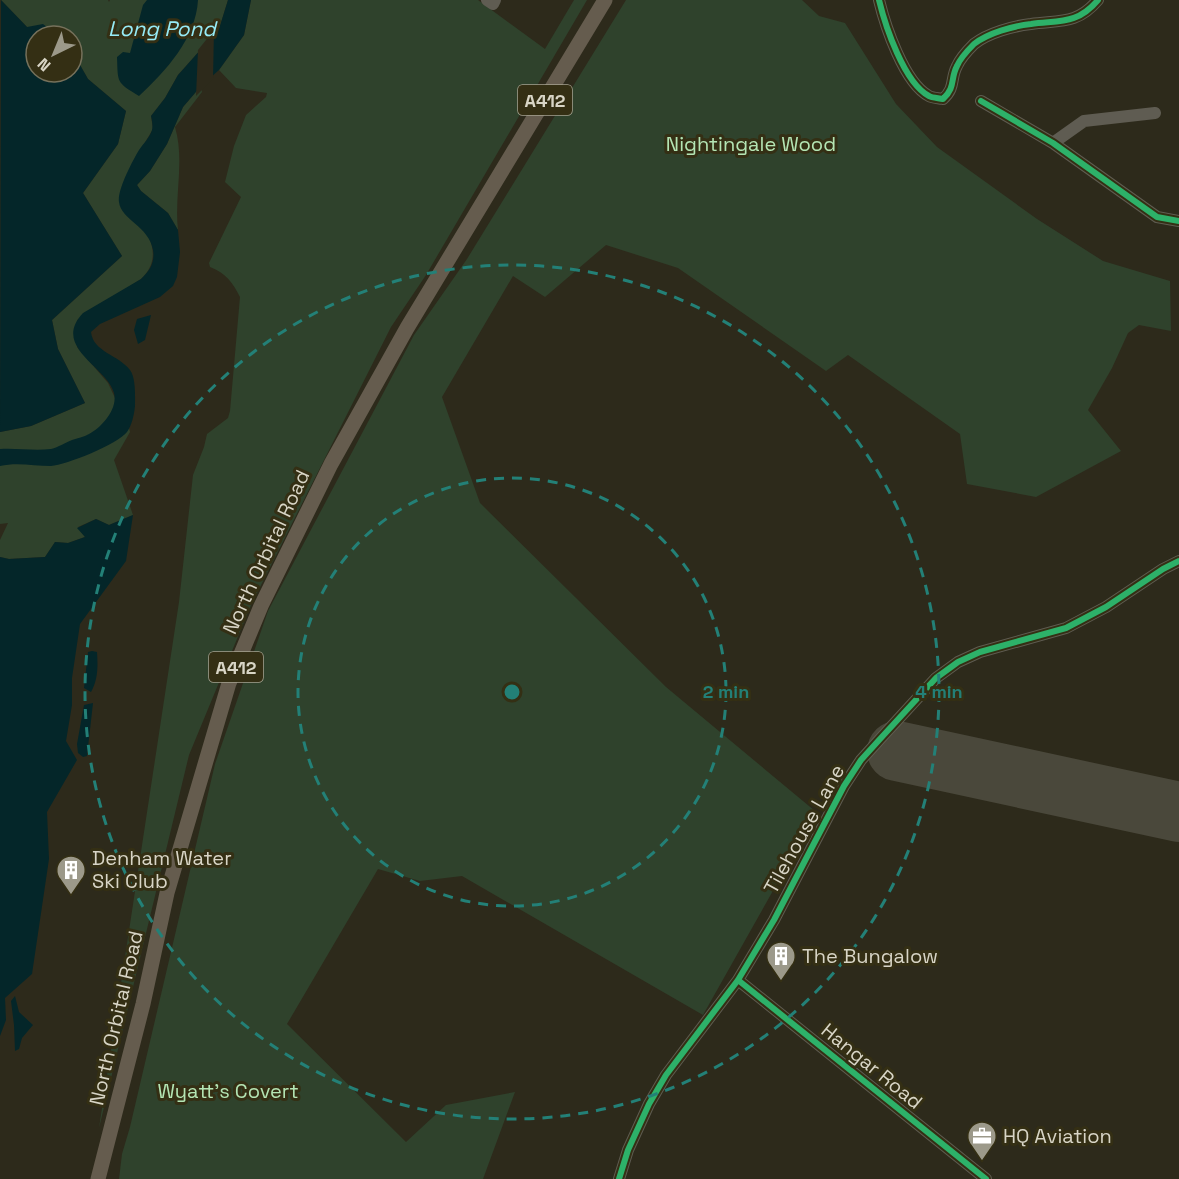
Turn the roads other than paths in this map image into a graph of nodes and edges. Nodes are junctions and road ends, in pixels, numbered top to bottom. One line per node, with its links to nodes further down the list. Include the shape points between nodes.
1 (487, 0): 2 (street, via 493,4)
2 (495, 0)
3 (605, 0): 12 (main road, North Orbital Road / A412, via 407,328 331,464 261,606 230,682 167,894)
4 (879, 0): 5 (street, via 892,44 914,81 929,96 943,99 951,91 956,66 974,44 1030,24 1064,22 1090,10)
5 (1098, 0)
6 (981, 101): 8 (street)
7 (1155, 113): 8 (street, via 1084,121)
8 (1053, 143): 9 (street, via 1157,217)
9 (1179, 221)
10 (1179, 561): 11 (street, Tilehouse Lane, via 1082,621 980,652 936,678 861,760)
11 (738, 980): 13 (street, Tilehouse Lane, via 660,1084 627,1150); 14 (street, Hangar Road)
12 (98, 1179)
13 (619, 1179)
14 (986, 1179)

